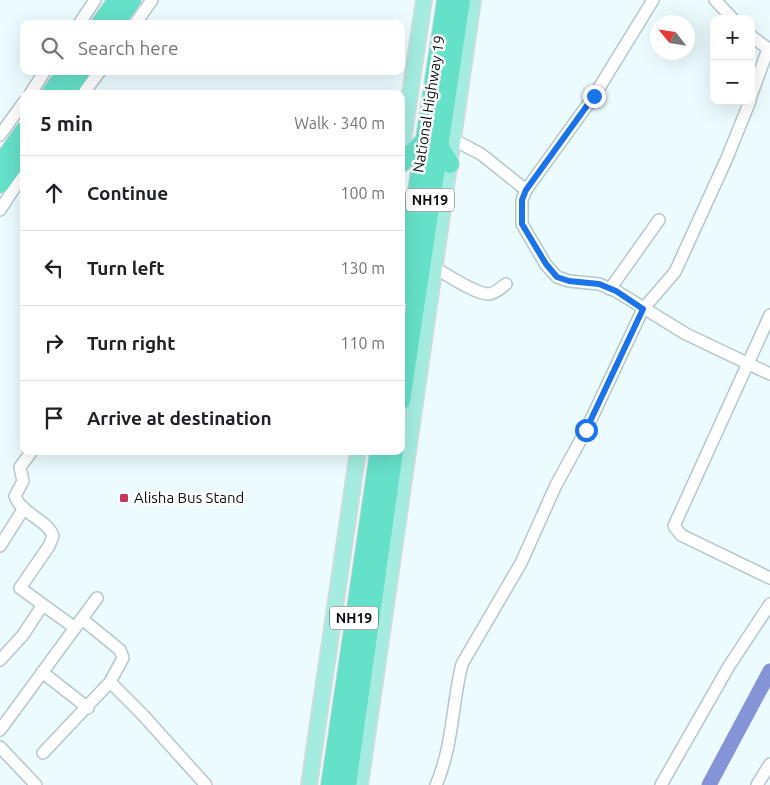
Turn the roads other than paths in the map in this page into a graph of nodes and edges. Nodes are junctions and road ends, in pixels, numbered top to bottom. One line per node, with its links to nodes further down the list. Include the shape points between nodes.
1 (95, 0): 12 (street)
2 (117, 0): 13 (highway)
3 (132, 0): 14 (highway)
4 (152, 0): 15 (street)
5 (424, 0): 29 (main road)
6 (446, 0): 32 (highway, National Highway 19 / NH19)
7 (461, 0): 32 (highway, NH19)
8 (473, 0): 32 (main road)
9 (653, 0): 39 (street, via 594,96)
10 (715, 0): 11 (street)
11 (729, 15)
12 (81, 20)
13 (103, 20)
14 (118, 20)
15 (138, 20)
16 (755, 39): 17 (street)
17 (769, 49): 22 (street)
18 (42, 75): 23 (street)
19 (64, 75): 24 (highway)
20 (78, 75): 25 (highway)
21 (97, 75): 26 (street)
22 (755, 86)
23 (33, 90)
24 (53, 90)
25 (68, 90)
26 (86, 90)
27 (748, 105): 46 (street, via 675,272)
28 (20, 108): 30 (street)
29 (405, 127)
30 (0, 135)
31 (20, 137): 36 (highway)
32 (438, 142): 34 (highway); 35 (highway); 39 (street, via 489,159); 43 (highway, National Highway 19 / NH19); 49 (highway, NH19)
33 (20, 156): 38 (highway)
34 (405, 162)
35 (450, 164): 42 (main road)
36 (0, 165)
37 (20, 179): 40 (street)
38 (0, 184)
39 (526, 190): 45 (street, via 521,206 522,224 546,264 562,280 599,284)
40 (0, 210)
41 (659, 220): 45 (street)
42 (435, 268): 44 (street, via 488,294); 75 (main road)
43 (405, 279)
44 (506, 284)
45 (610, 289): 46 (street)
46 (643, 309): 48 (street); 76 (street, via 521,563 462,664 449,746)
47 (770, 315): 48 (street)
48 (747, 363): 50 (street); 57 (street, via 674,526 681,535)
49 (405, 373)
50 (770, 374)
51 (29, 455): 55 (street, via 20,467 23,481 15,496)
52 (357, 455): 72 (main road)
53 (378, 455): 73 (highway, NH19)
54 (393, 455): 74 (highway, NH19)
55 (24, 508): 56 (street); 60 (street, via 53,536 20,585 22,591)
56 (0, 546)
57 (770, 578)
58 (97, 598): 61 (street)
59 (770, 604): 77 (street, via 728,666)
60 (42, 606): 61 (street); 62 (street, via 23,635)
61 (78, 623): 63 (street); 64 (street, via 123,654)
62 (0, 660)
63 (42, 672): 65 (street); 66 (street)
64 (110, 682): 65 (street); 71 (street)
65 (88, 708): 68 (street)
66 (0, 730)
67 (0, 748): 70 (street)
68 (43, 753)
69 (770, 764): 78 (street)
70 (36, 785)
71 (206, 785)
72 (309, 785)
73 (330, 785)
74 (347, 785)
75 (360, 785)
76 (436, 785)
77 (661, 785)
78 (757, 785)

